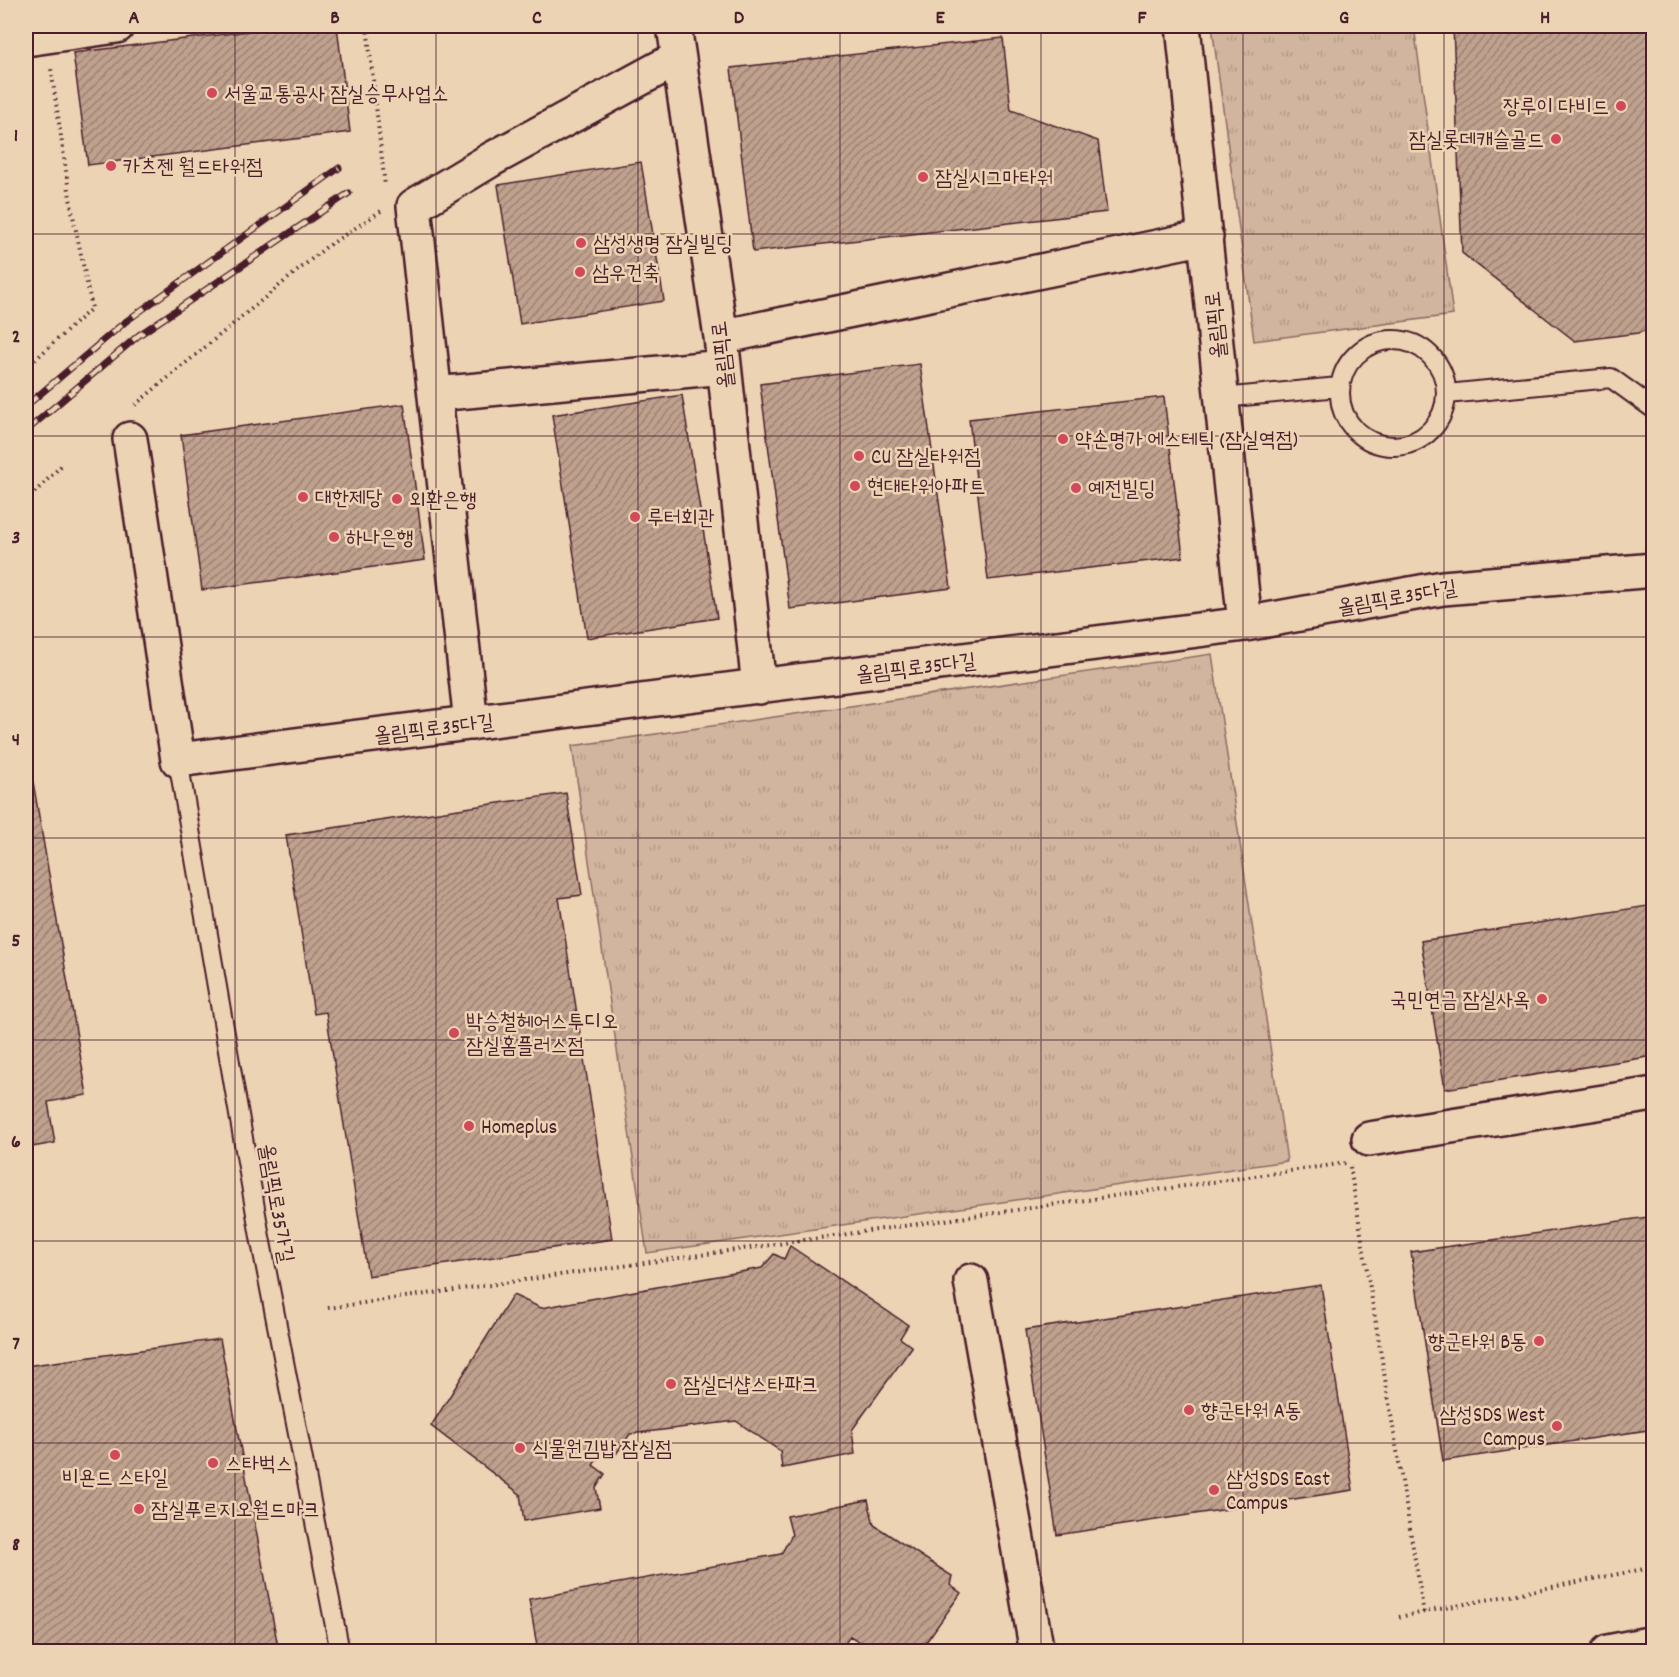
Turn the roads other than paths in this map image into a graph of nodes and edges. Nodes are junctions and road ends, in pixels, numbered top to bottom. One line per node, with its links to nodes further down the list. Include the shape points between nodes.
1 (117, 26): 4 (street)
2 (674, 26): 5 (street, 올림픽로)
3 (1183, 26): 6 (street, 올림픽로)
4 (37, 49)
5 (678, 58): 7 (street, 올림픽로); 9 (street, via 414,206)
6 (1206, 237): 7 (street); 11 (street, 올림픽로)
7 (722, 352): 9 (street); 16 (street, 올림픽로)
8 (1339, 387): 10 (lane, via 1354,356 1386,339 1413,344 1436,360); 10 (lane, via 1340,405 1352,427 1373,442 1390,446 1407,445 1429,432 1443,411); 11 (lane)
9 (435, 394): 17 (street)
10 (1447, 394): 12 (lane, via 1611,378)
11 (1222, 399): 15 (street, 올림픽로)
12 (1653, 409)
13 (131, 423): 18 (street)
14 (1653, 570): 15 (street, 올림픽로35다길, via 1443,588)
15 (1245, 624): 16 (street, 올림픽로35다길)
16 (759, 687): 17 (street, 올림픽로35다길)
17 (471, 723): 18 (street, 올림픽로35다길)
18 (178, 760): 23 (lane, 올림픽로35가길, via 260,1237)
19 (1653, 1094): 20 (street)
20 (1369, 1138)
21 (971, 1281): 24 (street)
22 (1653, 1643): 25 (street)
23 (340, 1652)
24 (1037, 1652)
25 (1608, 1652)

